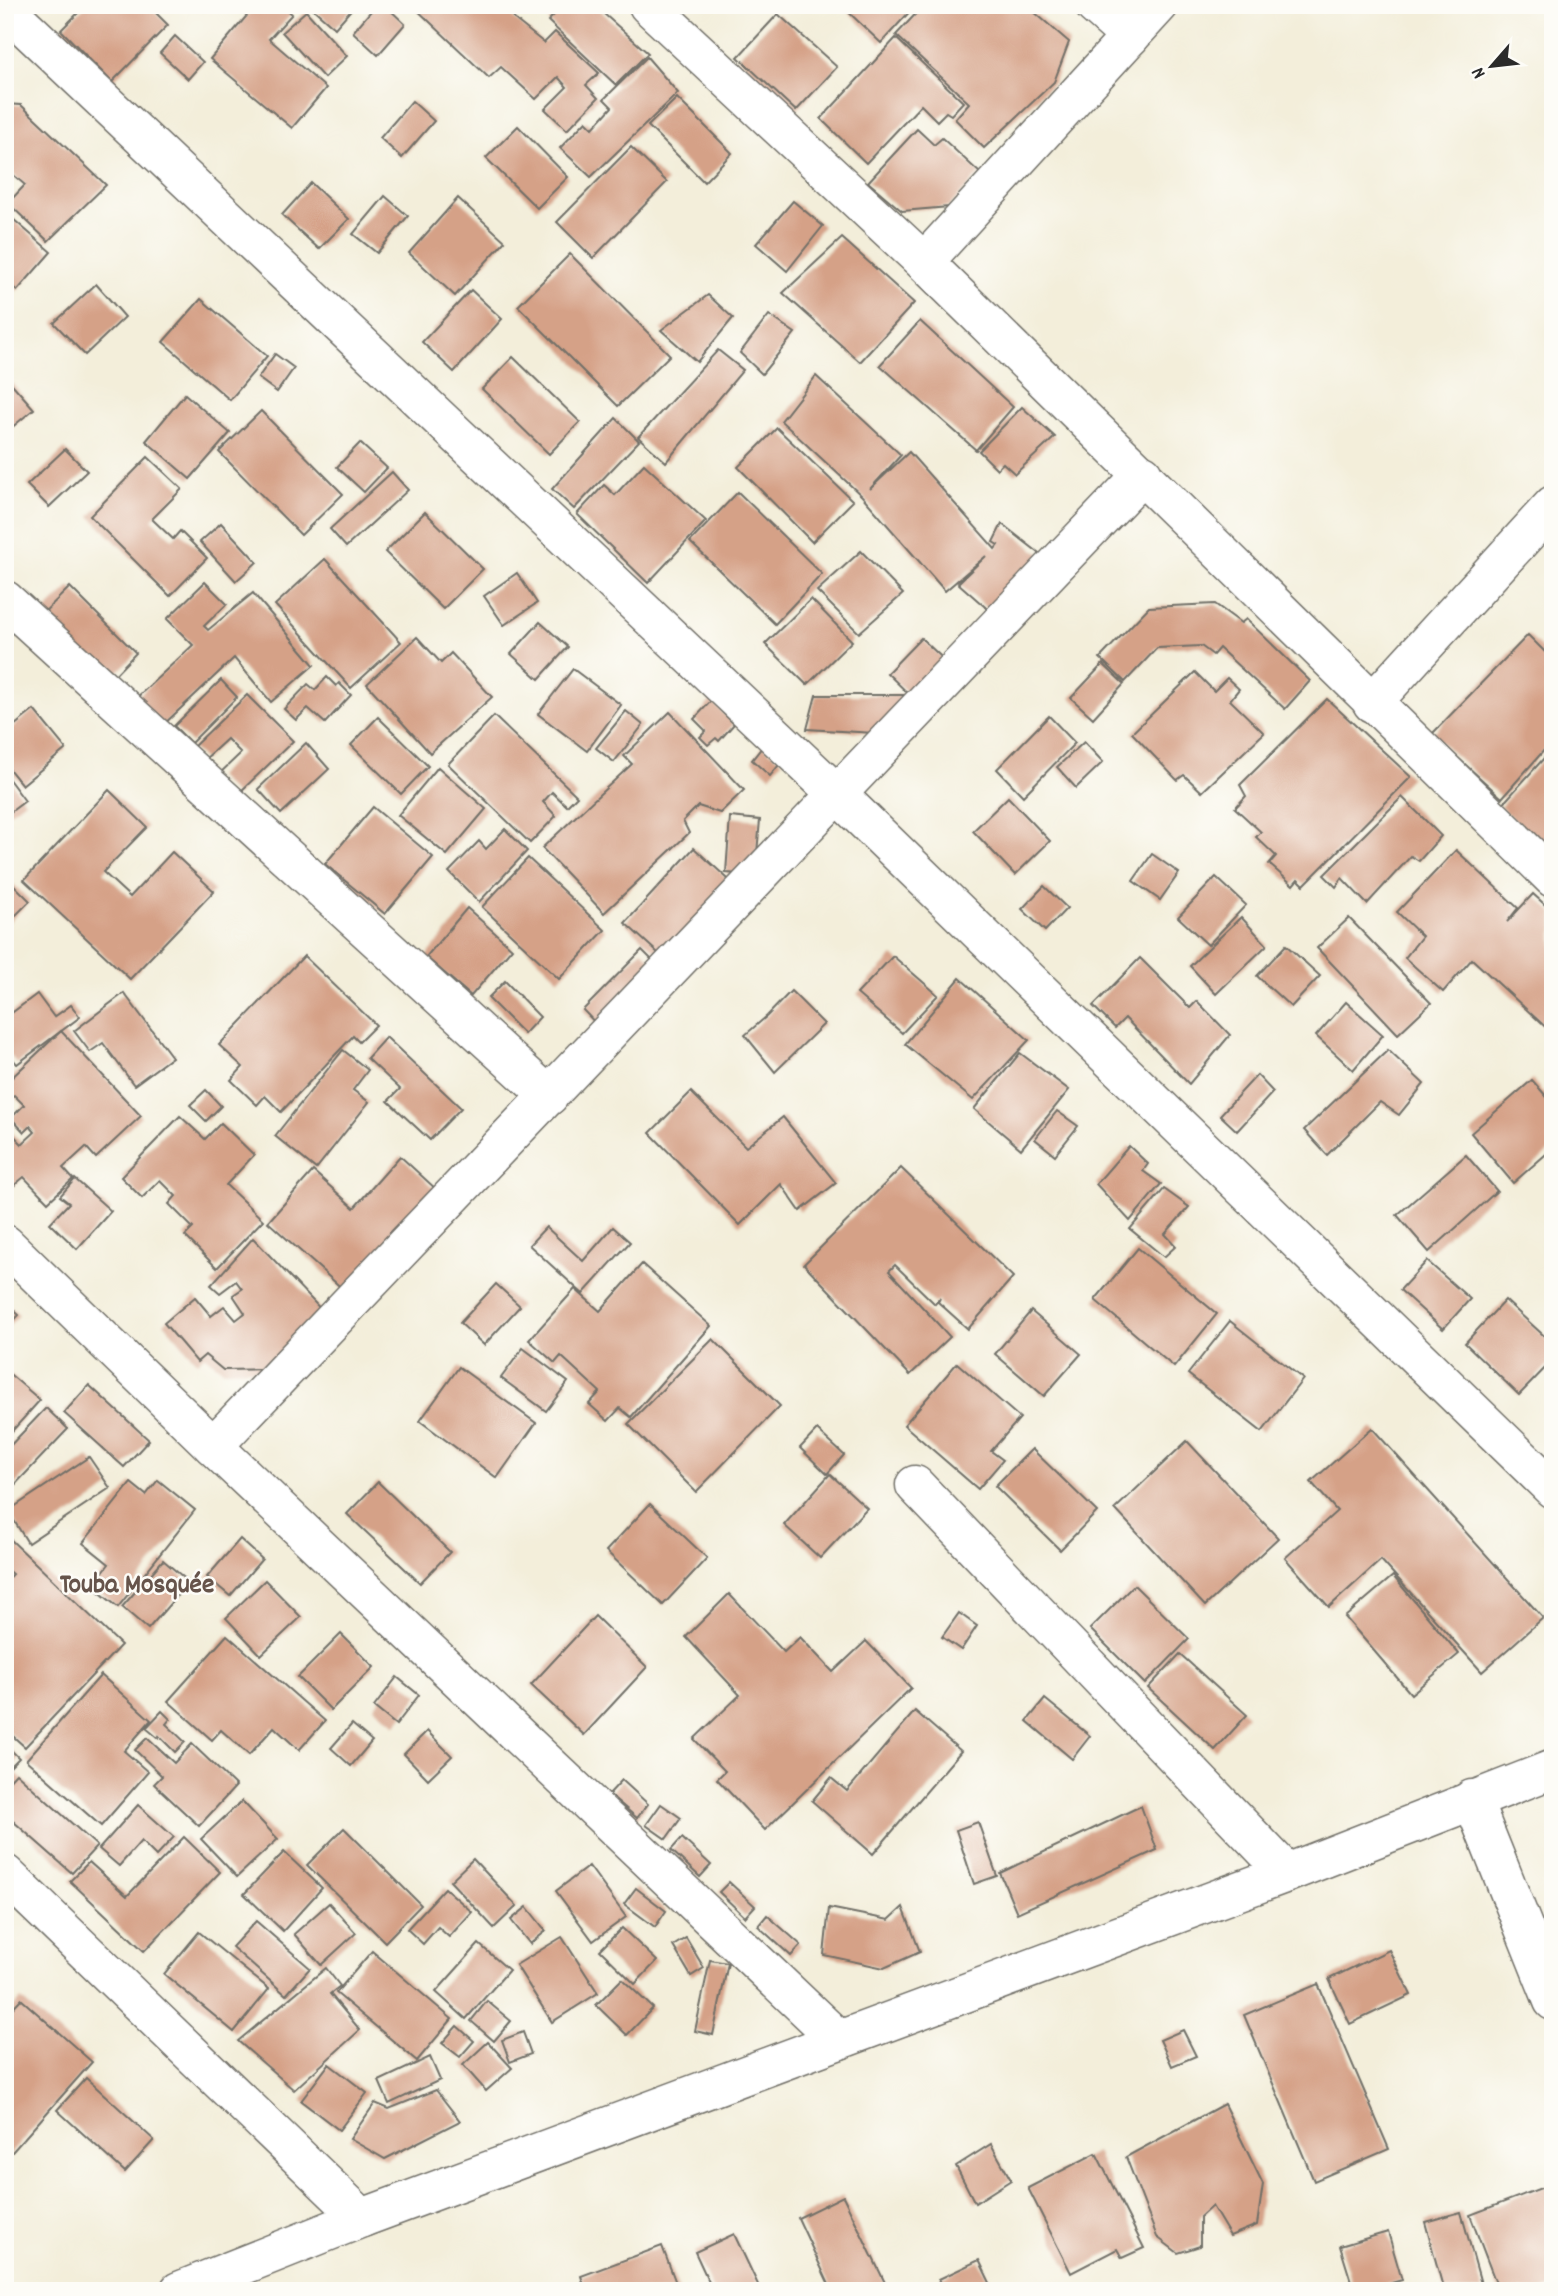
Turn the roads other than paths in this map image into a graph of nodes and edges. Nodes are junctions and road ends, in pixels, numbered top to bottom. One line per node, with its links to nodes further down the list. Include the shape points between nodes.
1 (648, 5): 6 (street)
2 (1094, 5): 5 (street)
3 (1159, 5): 5 (street)
4 (5, 8): 11 (street)
5 (1130, 37): 6 (street)
6 (924, 261): 7 (street)
7 (1143, 474): 10 (street); 11 (street)
8 (1553, 505): 10 (street)
9 (5, 600): 13 (street)
10 (1372, 703): 12 (street)
11 (838, 795): 13 (street); 17 (street)
12 (1553, 878)
13 (549, 1096): 15 (street)
14 (5, 1244): 15 (street)
15 (213, 1446): 23 (street)
16 (915, 1485): 20 (street)
17 (1553, 1489)
18 (1553, 1769): 19 (street)
19 (1472, 1799): 20 (street); 22 (street)
20 (1287, 1873): 23 (street)
21 (5, 1874): 24 (street)
22 (1553, 2001)
23 (839, 2040): 24 (street)
24 (362, 2218): 25 (street)
25 (179, 2291)

